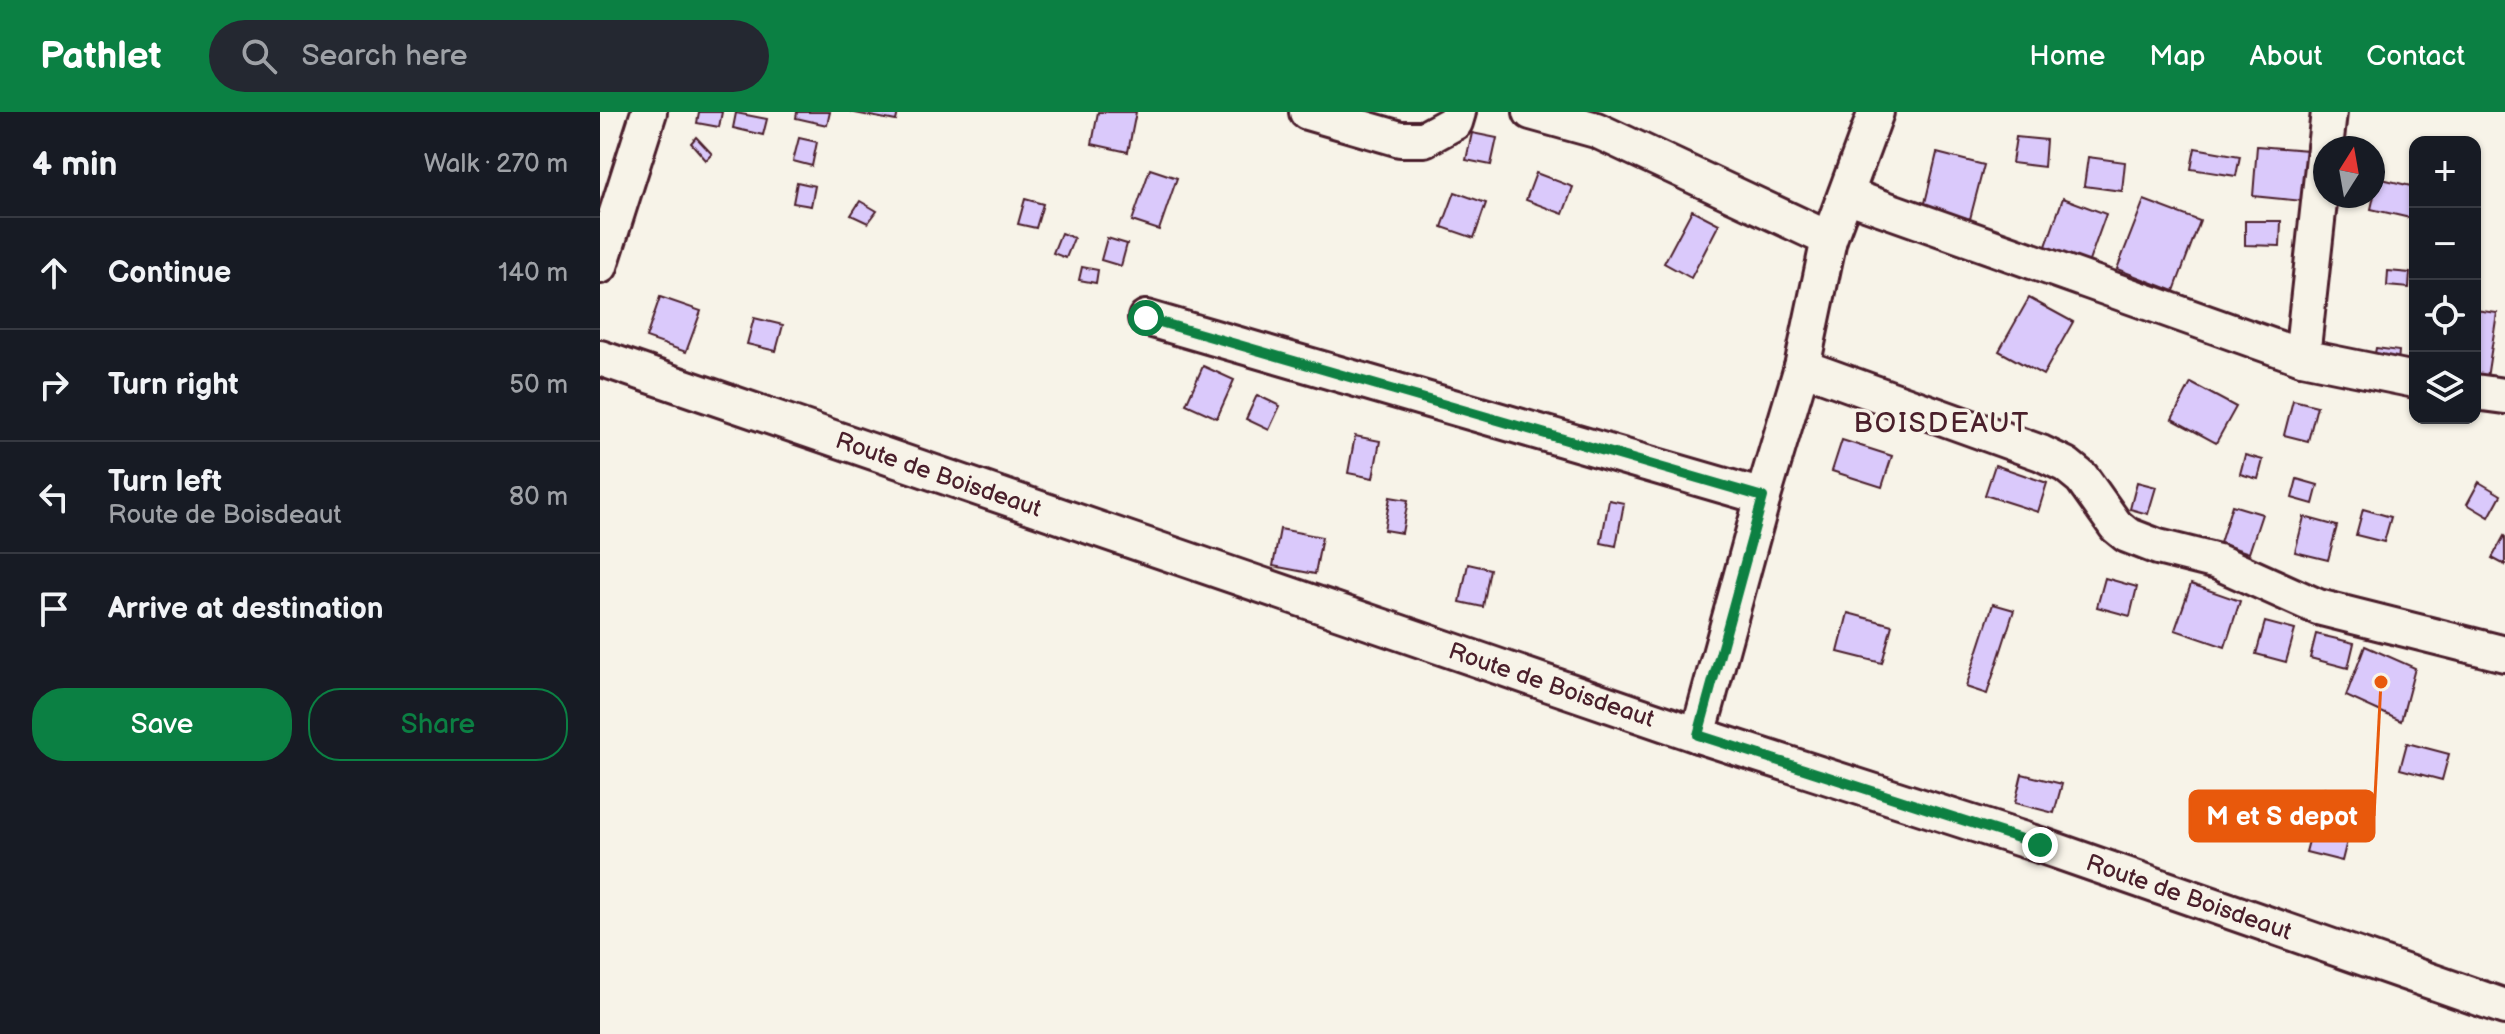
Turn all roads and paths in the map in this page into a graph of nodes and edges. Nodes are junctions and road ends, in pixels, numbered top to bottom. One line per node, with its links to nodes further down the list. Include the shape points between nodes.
1 (649, 112): 11 (street)
2 (1307, 112): 3 (street, via 1400,139 1424,139 1455,122)
3 (1458, 112)
4 (1531, 112): 10 (street, via 1596,130)
5 (1876, 112): 8 (street)
6 (2329, 112): 7 (street)
7 (2326, 136)
8 (1846, 195): 10 (street); 13 (street)
9 (2318, 208): 13 (street)
10 (1829, 239): 15 (street)
11 (600, 266)
12 (1146, 318): 19 (street)
13 (2302, 357): 16 (street)
14 (600, 358): 21 (street, Route de Boisdeaut)
15 (1802, 367): 19 (street); 20 (street, via 2066,465 2082,478 2116,526 2141,541 2218,562 2318,607)
16 (2409, 379)
17 (2481, 393): 18 (street)
18 (2505, 396)
19 (1763, 497): 21 (street)
20 (2505, 654)
21 (1698, 735): 22 (street, Route de Boisdeaut, via 2040,845)
22 (2505, 1007)

